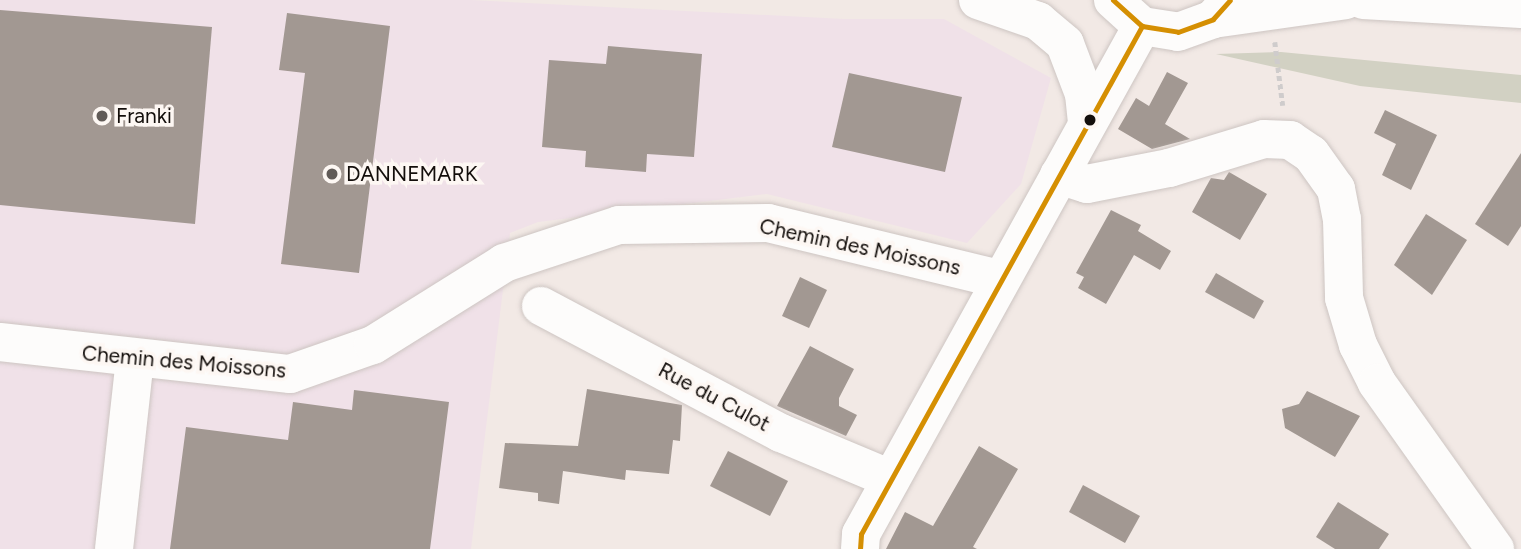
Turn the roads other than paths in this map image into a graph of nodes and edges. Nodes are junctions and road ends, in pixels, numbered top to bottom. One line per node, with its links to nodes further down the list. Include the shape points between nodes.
1 (978, 0): 8 (street, via 1038,21 1065,44 1084,94)
2 (1113, 0): 7 (street)
3 (1346, 0): 5 (street, via 1275,13)
4 (1363, 0): 6 (street)
5 (1221, 9): 7 (street, via 1178,32)
6 (1521, 9)
7 (1142, 26): 8 (street)
8 (1087, 124): 9 (street)
9 (1059, 175): 10 (street); 17 (street, via 1087,184 1169,168 1265,139 1290,140 1311,154 1336,189 1342,219 1344,298 1358,345 1377,383)
10 (1000, 279): 13 (street, Chemin des Moissons, via 768,222 619,225 504,264 373,345 290,374); 14 (street)
11 (541, 306): 14 (street, Rue du Culot, via 781,433)
12 (0, 342): 13 (street, Chemin des Moissons)
13 (135, 360): 15 (street)
14 (891, 479): 16 (street, via 861,534)
15 (114, 549)
16 (860, 549)
17 (1494, 549)

